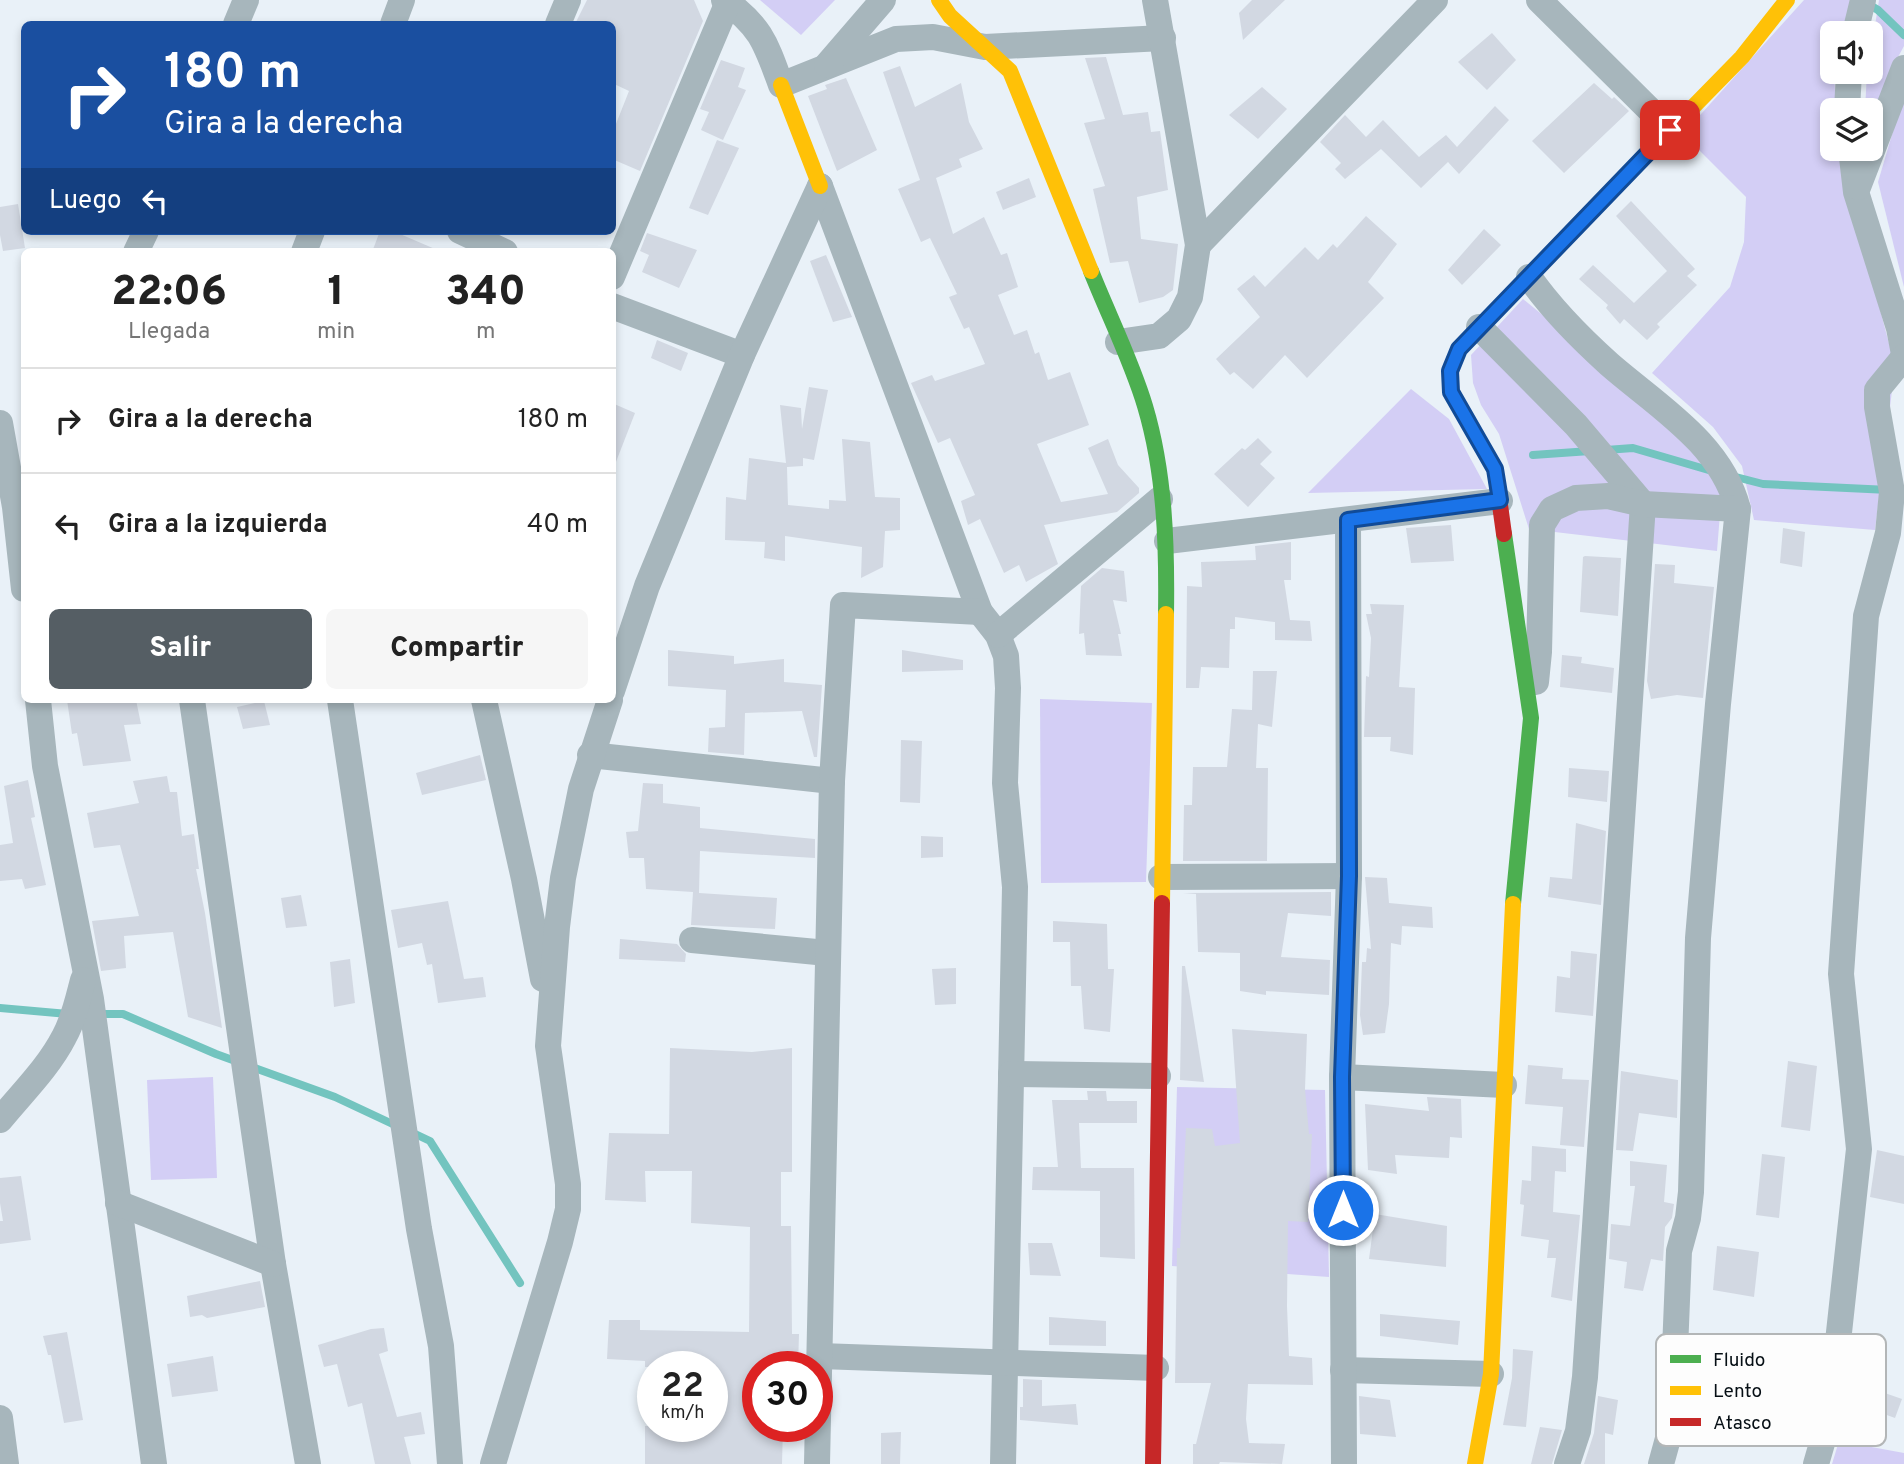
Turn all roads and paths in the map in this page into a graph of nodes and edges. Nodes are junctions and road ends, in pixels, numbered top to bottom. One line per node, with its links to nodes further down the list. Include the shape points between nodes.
1 (246, 0): 12 (street)
2 (402, 0): 13 (street)
3 (568, 0): 14 (street)
4 (883, 0): 18 (street)
5 (939, 0): 17 (street)
6 (1155, 0): 16 (street)
7 (1434, 0): 26 (street)
8 (1539, 0): 21 (street)
9 (1787, 0): 21 (street, via 1742,57)
10 (1863, 0): 15 (street)
11 (726, 1): 20 (street, via 755,26); 28 (street)
12 (237, 21)
13 (394, 21)
14 (559, 21)
15 (1858, 21)
16 (1163, 38): 17 (street); 26 (street)
17 (985, 47): 18 (street, via 933,37 896,39); 32 (street, via 1010,71)
18 (826, 67): 20 (street)
19 (1904, 68): 24 (street)
20 (781, 85): 23 (street)
21 (1670, 130): 29 (street)
22 (1852, 161): 24 (street)
23 (820, 186): 33 (street); 44 (street)
24 (1856, 192): 34 (street)
25 (466, 237): 27 (street)
26 (1198, 246): 32 (street, via 1191,297 1179,319 1159,337)
27 (495, 248)
28 (616, 267)
29 (1529, 277): 31 (street); 40 (street, via 1572,330 1688,431 1726,476)
30 (616, 308): 33 (street)
31 (1479, 327): 37 (street, via 1459,349 1450,371 1451,392 1495,469); 39 (street, via 1576,425)
32 (1118, 342): 36 (street, via 1147,414)
33 (742, 355): 46 (street, via 647,586)
34 (1904, 355): 69 (street, via 1877,390 1892,492 1888,533 1866,616 1841,974 1859,1149)
35 (0, 423): 38 (street)
36 (1160, 499): 42 (street); 45 (street)
37 (1500, 500): 41 (street); 52 (street)
38 (16, 501): 43 (street)
39 (1643, 505): 40 (street); 52 (street, via 1608,496 1576,498 1552,509 1542,525 1539,652); 90 (street, via 1585,1377 1578,1431)
40 (1738, 509): 68 (street, via 1698,938 1691,1192 1679,1251)
41 (1348, 520): 42 (street); 55 (street)
42 (1167, 541): 56 (street)
43 (21, 556)
44 (980, 612): 45 (street); 54 (street, via 843,605)
45 (998, 635): 61 (street, via 1006,656 1005,783 1014,887)
46 (616, 679)
47 (38, 703): 59 (street, via 45,766)
48 (192, 703): 67 (street)
49 (341, 703): 83 (street, via 419,1229 442,1346)
50 (485, 703): 60 (street)
51 (609, 703): 53 (street)
52 (1531, 718): 64 (street, via 1512,914)
53 (590, 755): 54 (street); 60 (street, via 563,877)
54 (832, 781): 58 (street)
55 (1349, 876): 56 (street); 63 (street)
56 (1161, 877): 62 (street)
57 (692, 940): 58 (street)
58 (827, 953): 70 (street)
59 (85, 971): 65 (street, via 64,1037); 66 (street)
60 (550, 1016): 84 (street, via 548,1046 568,1209)
61 (1011, 1074): 62 (street); 72 (street)
62 (1158, 1076): 73 (street)
63 (1342, 1077): 64 (street); 74 (street)
64 (1504, 1085): 75 (street)
65 (0, 1120)
66 (118, 1203): 67 (street); 81 (street)
67 (273, 1264): 82 (street)
68 (1676, 1334)
69 (1839, 1334)
70 (820, 1351)
71 (833, 1356): 72 (street)
72 (1005, 1363): 73 (street); 86 (street)
73 (1156, 1368): 87 (street)
74 (1343, 1370): 75 (street); 88 (street)
75 (1491, 1374): 89 (street)
76 (0, 1418): 80 (street)
77 (818, 1442): 85 (street)
78 (1666, 1446): 91 (street)
79 (1821, 1446): 92 (street)
80 (6, 1464)
81 (154, 1464)
82 (308, 1464)
83 (450, 1464)
84 (493, 1464)
85 (817, 1464)
86 (1003, 1464)
87 (1153, 1464)
88 (1344, 1464)
89 (1475, 1464)
90 (1567, 1464)
91 (1661, 1464)
92 (1816, 1464)

